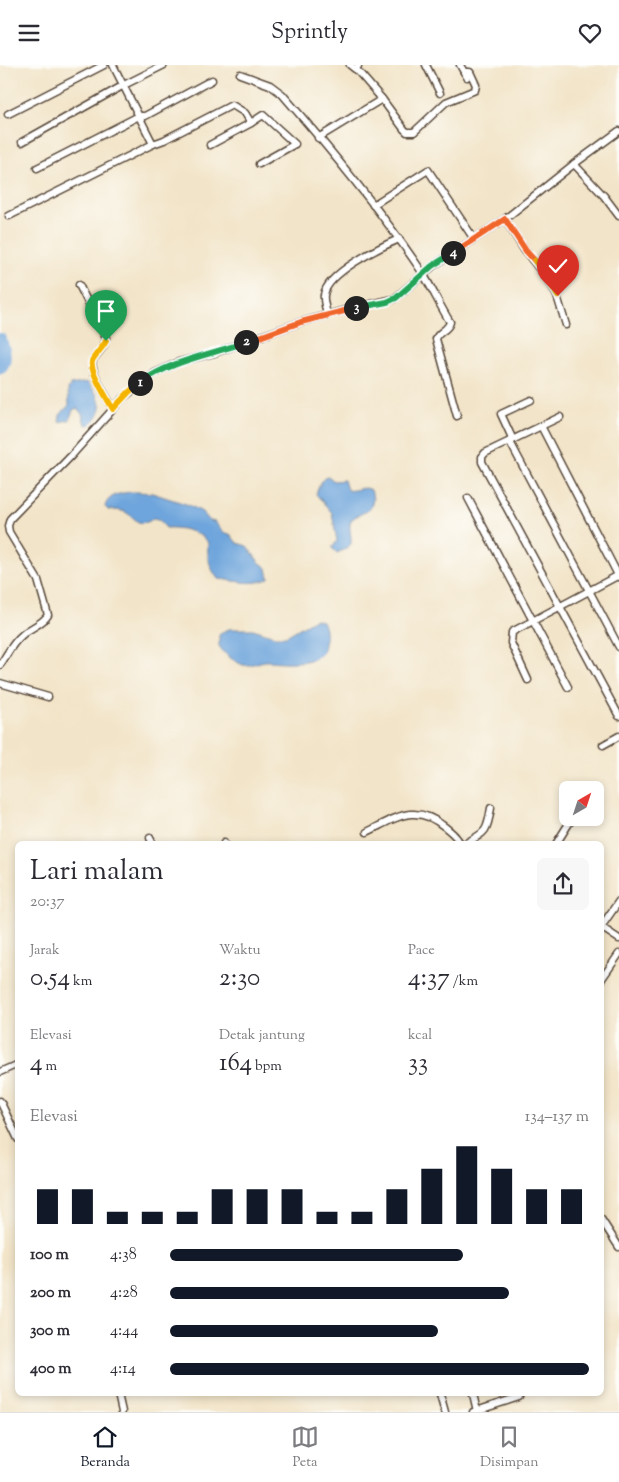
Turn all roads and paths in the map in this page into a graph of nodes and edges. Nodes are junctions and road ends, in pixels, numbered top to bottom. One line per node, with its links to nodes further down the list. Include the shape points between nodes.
1 (104, 65): 13 (street)
2 (113, 65): 10 (street)
3 (164, 65): 10 (street)
4 (350, 65): 7 (street)
5 (426, 65): 11 (street)
6 (460, 65): 12 (street, via 465,74 470,72 475,90 446,102 414,132 404,129)
7 (357, 67): 12 (street)
8 (240, 74): 17 (street, via 276,89)
9 (212, 80): 14 (street, via 146,116)
10 (124, 85): 14 (street); 18 (street)
11 (440, 93)
12 (382, 99): 17 (street)
13 (8, 115)
14 (139, 116): 19 (street); 23 (street)
15 (250, 123): 19 (street, via 245,113 232,105); 20 (street); 21 (street, via 264,115 295,144)
16 (619, 131): 22 (street)
17 (318, 138): 24 (street)
18 (22, 142)
19 (154, 144): 25 (street)
20 (210, 145)
21 (259, 164)
22 (574, 164): 26 (street); 27 (street)
23 (37, 168)
24 (373, 205): 28 (street); 29 (street, via 428,170)
25 (9, 216)
26 (619, 216)
27 (505, 219): 29 (street); 33 (street, via 550,282 558,296)
28 (399, 239): 30 (street); 32 (street, via 354,262 328,286 324,294)
29 (474, 239): 30 (street)
30 (423, 274): 32 (street, via 390,301); 36 (street, via 450,323 436,339)
31 (79, 285): 35 (street, via 106,338 92,365)
32 (327, 315): 35 (street, via 169,366 136,387)
33 (566, 325)
34 (530, 400): 39 (street, via 501,414)
35 (113, 409): 46 (street, via 10,519 9,532 38,581 48,615 22,634)
36 (457, 416)
37 (560, 417): 38 (street)
38 (541, 427): 39 (street); 41 (street)
39 (511, 441): 42 (street); 43 (street, via 485,453 482,462)
40 (468, 499): 44 (street)
41 (619, 576): 42 (street)
42 (589, 590): 43 (street); 45 (street)
43 (560, 605): 44 (street); 51 (street)
44 (532, 620): 47 (street, via 511,635 511,643); 49 (street)
45 (619, 647)
46 (0, 665)
47 (528, 680)
48 (0, 683): 50 (street)
49 (568, 687)
50 (48, 697)
51 (619, 716)
52 (619, 736): 53 (street)
53 (603, 745)
54 (492, 808): 58 (street, via 487,829)
55 (567, 826): 59 (street)
56 (367, 832): 57 (street, via 414,813 428,815)
57 (460, 841)
58 (468, 841)
59 (558, 841)
60 (619, 901): 61 (street)
61 (604, 923)
62 (604, 929): 63 (street)
63 (619, 939)
64 (619, 954): 65 (street)
65 (604, 976)
66 (15, 1064): 67 (street)
67 (0, 1072)
68 (0, 1101): 69 (street)
69 (15, 1133)
70 (604, 1224): 71 (street)
71 (619, 1247)
72 (118, 1396): 77 (street)
73 (441, 1396): 78 (street)
74 (473, 1396): 76 (street)
75 (519, 1396): 76 (street)
76 (475, 1411)
77 (122, 1412)
78 (445, 1412)

